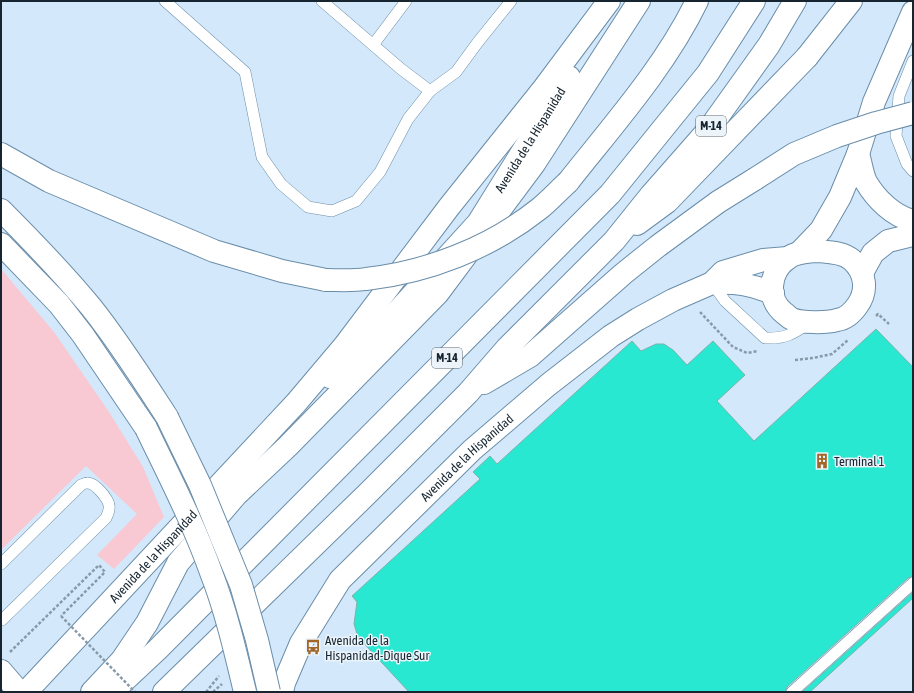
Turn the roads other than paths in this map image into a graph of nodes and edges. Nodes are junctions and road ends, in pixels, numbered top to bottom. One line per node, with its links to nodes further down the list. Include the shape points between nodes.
1 (165, 1): 15 (lane, via 245,72 262,157 281,184 308,207 332,211 356,201 380,172 408,119)
2 (322, 1): 13 (lane)
3 (406, 1): 13 (lane)
4 (511, 1): 15 (lane, via 456,72)
5 (609, 1): 33 (main road, Avenida de la Hispanidad, via 345,345)
6 (615, 1): 33 (main road, Avenida de la Hispanidad, via 478,222 356,357)
7 (639, 1): 40 (main road, via 534,164 438,293 288,446 236,495 178,563 147,623 122,660)
8 (697, 1): 18 (main road, bridge, via 658,66 613,126 568,182 539,209 495,238 450,260 398,275 364,280 326,280 282,271 214,251 49,181)
9 (754, 1): 41 (main road, M-14, via 708,73 610,194 164,644)
10 (795, 1): 25 (main road, M-14, via 769,45 709,129)
11 (851, 1): 25 (main road, via 807,57 667,202)
12 (913, 12): 19 (main road, via 874,102)
13 (372, 45): 15 (lane)
14 (913, 61): 20 (lane, via 899,96 896,136 907,164)
15 (430, 91)
16 (913, 113): 21 (main road, bridge, via 837,136 794,154)
17 (913, 128): 21 (main road, bridge, via 875,137)
18 (1, 154)
19 (858, 154): 23 (main road, via 866,181 882,203); 27 (main road, via 840,197 821,230)
20 (913, 171)
21 (754, 180): 32 (main road, via 693,220 623,274 530,356)
22 (1, 210): 44 (main road, bridge, via 91,307 167,417 200,485 241,585)
23 (913, 221)
24 (913, 235): 28 (main road, via 888,241 873,253)
25 (614, 241): 32 (main road, M-14, via 507,348)
26 (1, 244): 43 (main road, bridge, via 59,304 146,428 213,575)
27 (794, 255): 28 (main road, via 817,251 838,253 851,259); 29 (main road, Avenida de la Hispanidad, via 763,260 723,272); 30 (main road, via 777,268 772,282)
28 (862, 273): 31 (main road, via 862,299 852,312 839,320)
29 (712, 283): 30 (main road, Avenida de la Hispanidad, via 737,282); 31 (lane, via 725,301 765,338 778,339 791,335); 45 (main road, Avenida de la Hispanidad, via 673,300 611,336 548,385 472,450 340,580 301,643)
30 (773, 293): 31 (main road, via 778,308 792,319)
31 (812, 322)
32 (468, 393): 42 (main road, M-14)
33 (296, 403): 39 (main road, Avenida de la Hispanidad)
34 (1, 564): 36 (lane, via 81,485 87,482 93,484 107,499 109,512 106,518)
35 (913, 583): 46 (lane)
36 (1, 619)
37 (4, 664): 38 (main road)
38 (19, 692)
39 (26, 692)
40 (92, 692)
41 (112, 692)
42 (164, 692)
43 (245, 692)
44 (269, 692)
45 (282, 692)
46 (792, 692)

